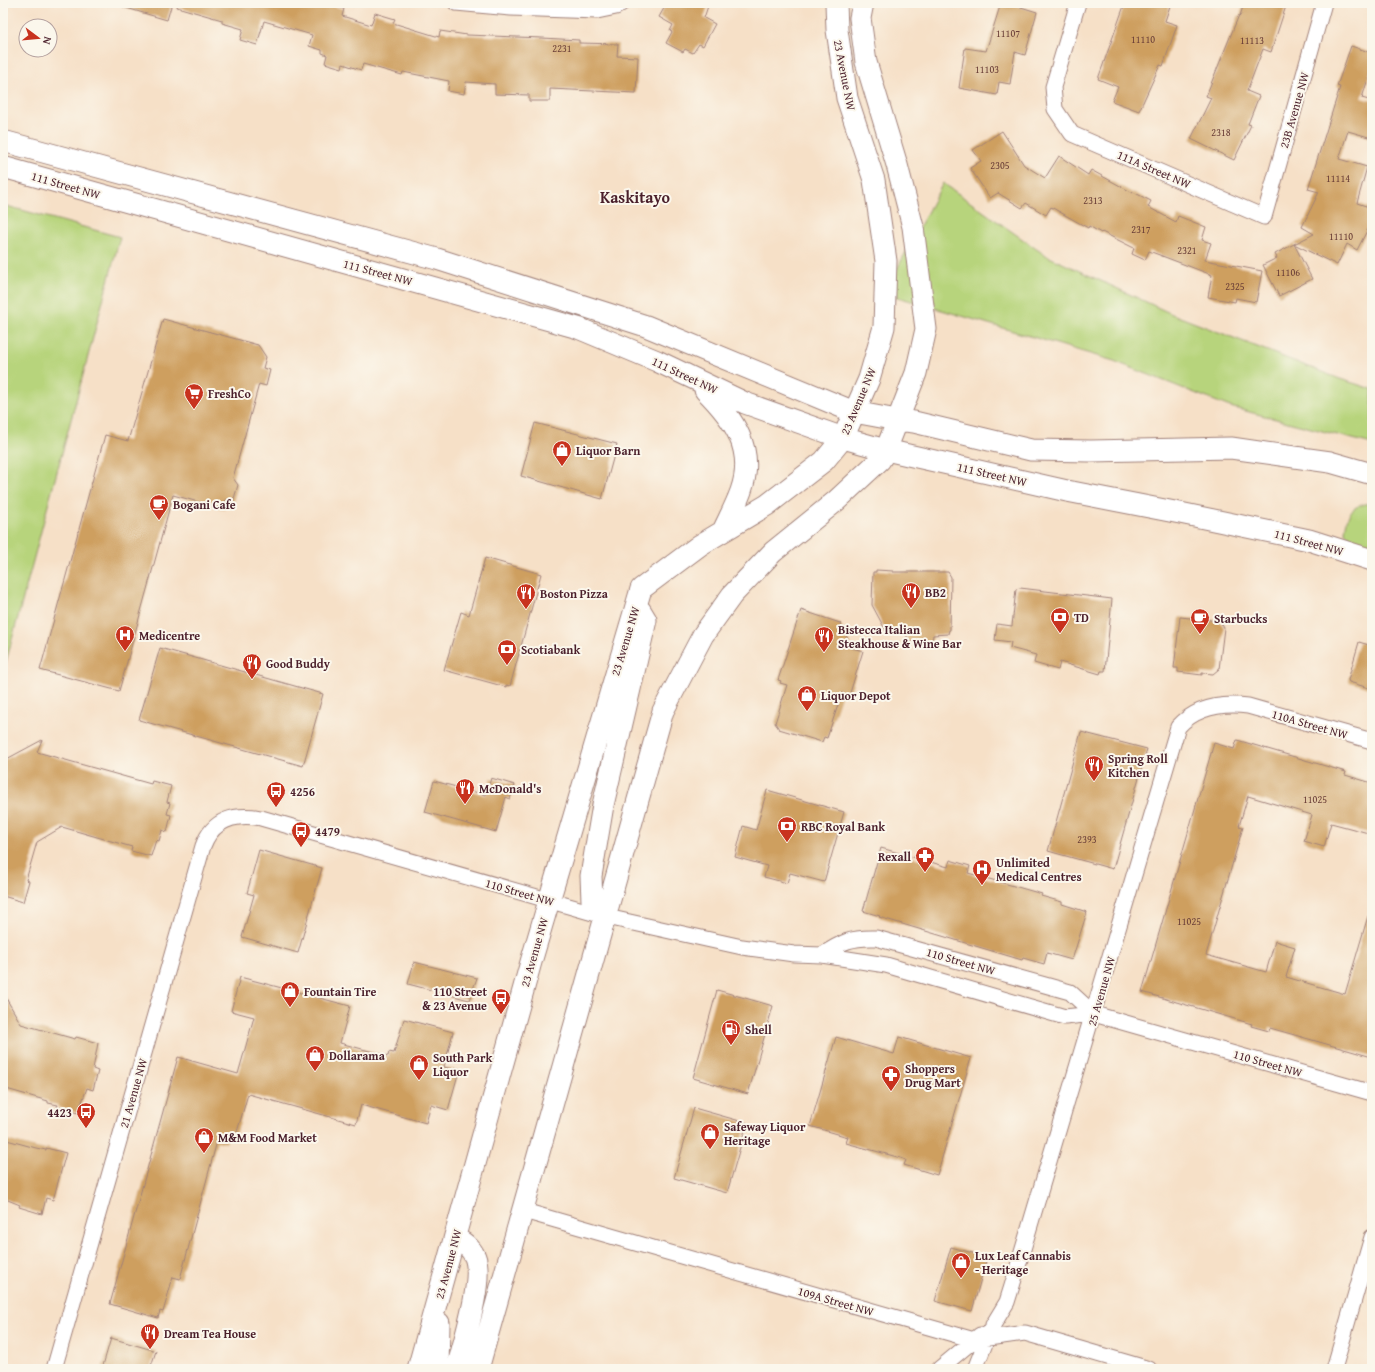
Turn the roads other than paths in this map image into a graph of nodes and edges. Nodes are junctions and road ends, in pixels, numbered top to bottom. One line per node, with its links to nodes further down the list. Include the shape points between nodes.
1 (456, 3): 2 (street, via 596,11 616,7)
2 (622, 3)
3 (836, 3): 11 (main road, 23 Avenue NW, via 836,30 847,98 874,180 886,261 884,327 869,379)
4 (863, 3): 12 (main road, 23 Avenue NW, via 860,18 866,62 897,165 912,227 926,329 916,373)
5 (1078, 3): 9 (street, 111A Street NW, via 1053,87 1055,109 1072,134)
6 (1324, 3): 9 (street, 23B Avenue NW)
7 (3, 141): 11 (main road, via 442,261 646,326)
8 (3, 167): 10 (main road, 111 Street NW, via 578,328 657,361)
9 (1264, 217)
10 (696, 381): 13 (main road, 111 Street NW, via 745,403); 16 (main road, via 724,409 737,427 746,460 741,490)
11 (854, 412): 12 (main road); 13 (main road, 23 Avenue NW)
12 (897, 420): 14 (main road, 23 Avenue NW); 15 (main road, via 1031,450 1231,448 1330,462)
13 (843, 438): 14 (main road, 111 Street NW); 16 (main road, 23 Avenue NW, via 824,461 767,505)
14 (886, 450): 17 (main road, 111 Street NW, via 1067,491 1309,540); 23 (main road, 23 Avenue NW, via 880,460 836,501 773,552 732,595 703,635 663,711)
15 (1372, 474)
16 (723, 531): 18 (main road, 23 Avenue NW, via 641,589)
17 (1372, 560)
18 (636, 605): 22 (main road, 23 Avenue NW); 23 (main road, via 646,620 603,805 590,884 592,901)
19 (1248, 706): 20 (street, 110A Street NW); 25 (street, 25 Avenue NW, via 1216,706 1186,717 1178,727)
20 (1372, 741)
21 (221, 822): 22 (street, 110 Street NW, via 242,816 261,818); 32 (street, 21 Avenue NW, via 207,835 203,846)
22 (549, 900): 23 (street, 110 Street NW); 29 (main road, 23 Avenue NW)
23 (607, 917): 24 (street, 110 Street NW, via 742,947); 27 (main road, 23 Avenue NW)
24 (822, 955): 25 (street, 110 Street NW, via 886,965 1065,1017); 25 (street, 110 Street NW, via 852,938 876,938 1070,992)
25 (1094, 1014): 26 (street, 110 Street NW); 31 (street, 25 Avenue NW, via 1007,1302)
26 (1372, 1093)
27 (524, 1212): 31 (street, 109A Street NW); 36 (main road, 23 Avenue NW)
28 (1372, 1237): 40 (street)
29 (455, 1239): 30 (main road, 23 Avenue NW); 35 (main road, via 463,1241 475,1257 477,1284)
30 (440, 1294): 33 (main road, 23 Avenue NW); 34 (main road)
31 (985, 1334): 37 (street, 25 Avenue NW); 38 (street, 25 Avenue NW); 39 (street, 109A Street NW, via 1025,1333)
32 (54, 1369)
33 (418, 1369)
34 (438, 1369)
35 (457, 1369)
36 (478, 1369)
37 (940, 1369)
38 (974, 1369)
39 (1149, 1369)
40 (1334, 1369)

